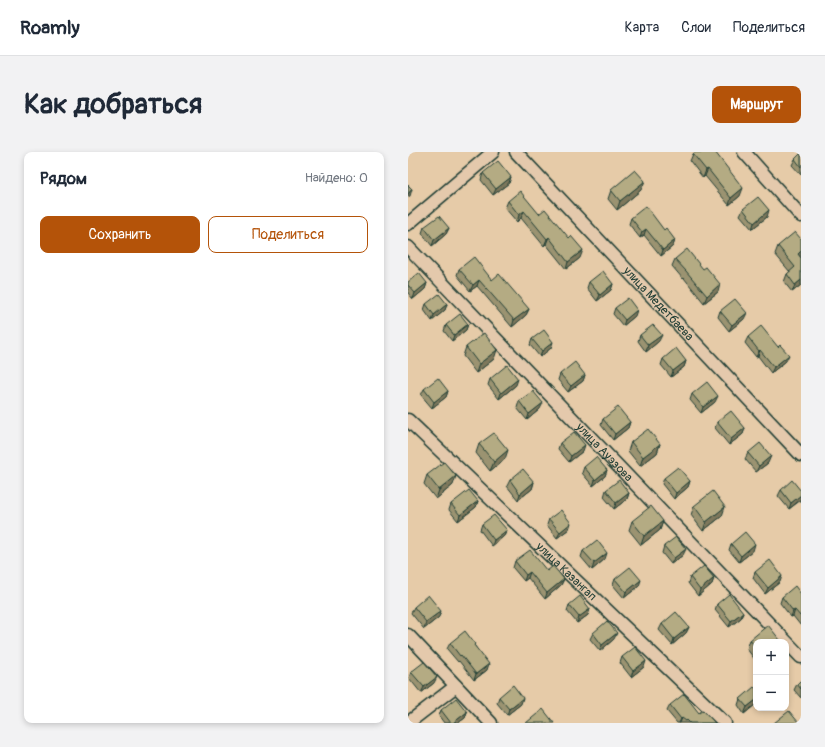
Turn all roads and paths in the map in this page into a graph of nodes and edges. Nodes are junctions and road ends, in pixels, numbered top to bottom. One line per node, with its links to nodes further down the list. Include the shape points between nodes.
1 (494, 152): 5 (street)
2 (516, 152): 8 (street, улица Медетбаева)
3 (744, 152): 4 (street)
4 (801, 216)
5 (408, 224)
6 (408, 247): 10 (street, улица Ауэзова)
7 (408, 420): 14 (street, улица Казангап)
8 (801, 455)
9 (408, 635): 11 (street)
10 (801, 657)
11 (456, 686): 12 (street); 13 (street)
12 (408, 723)
13 (491, 723)
14 (725, 723)

